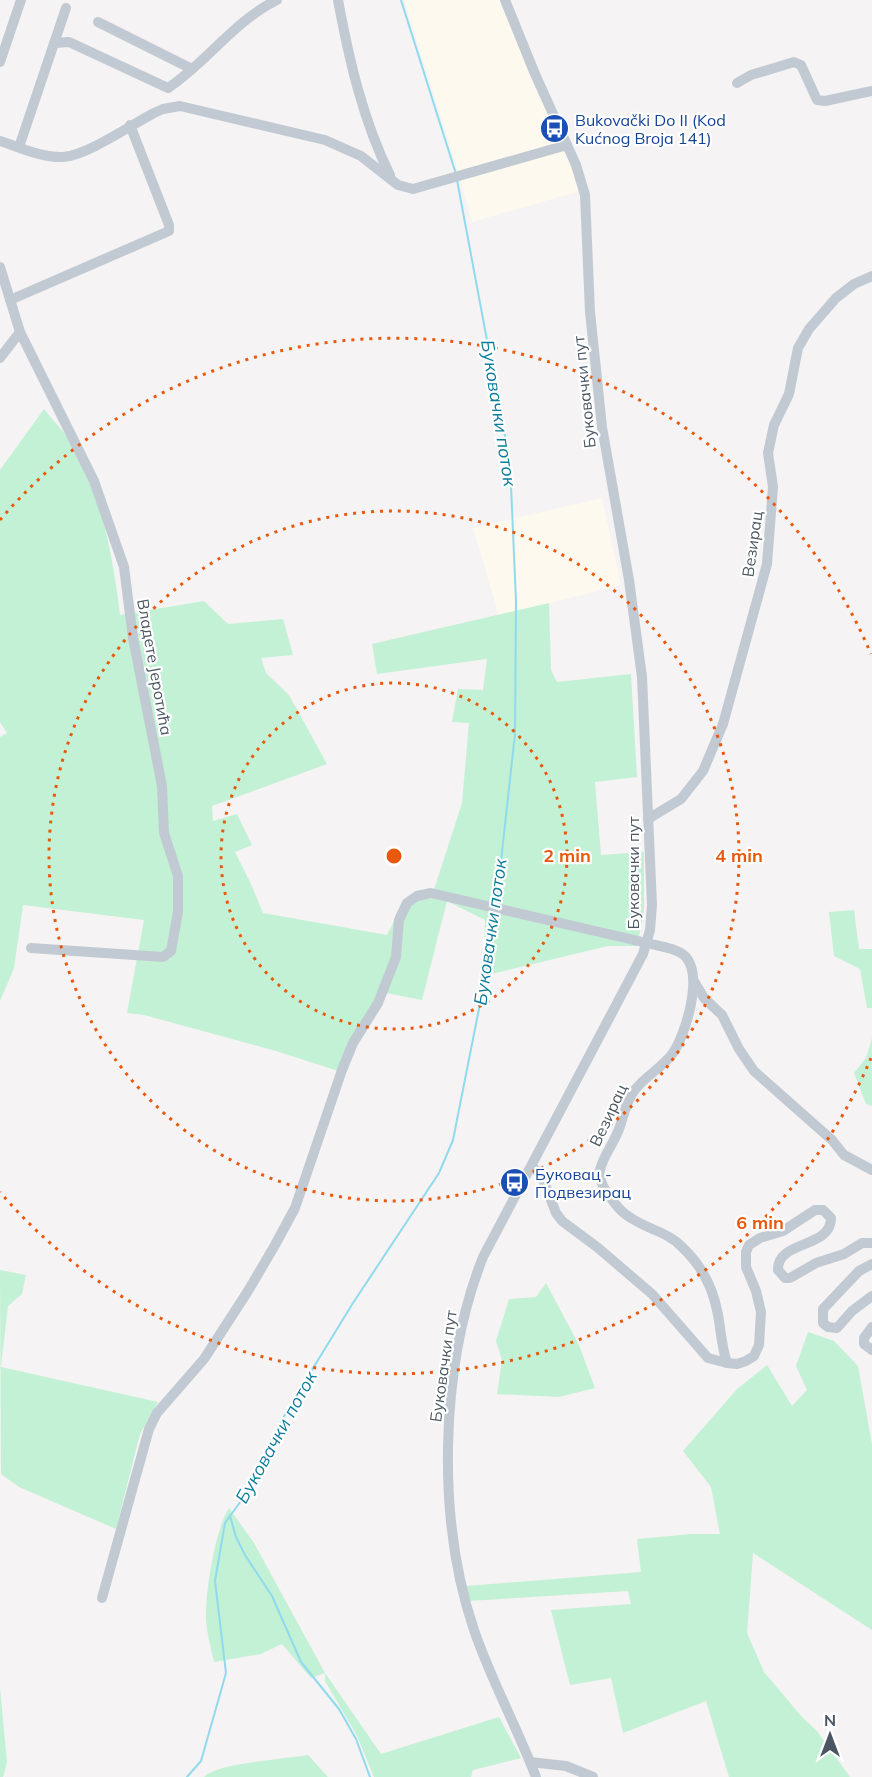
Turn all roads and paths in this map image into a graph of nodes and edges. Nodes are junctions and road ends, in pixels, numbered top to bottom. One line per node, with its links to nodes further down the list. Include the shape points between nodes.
1 (21, 0): 8 (street)
2 (277, 0): 9 (street, via 242,22)
3 (338, 0): 16 (street, via 366,114)
4 (505, 0): 14 (street, Буковачки пут)
5 (66, 8): 7 (street)
6 (98, 22): 9 (street)
7 (54, 43): 9 (street, via 69,42 168,88); 15 (street)
8 (0, 62)
9 (192, 69)
10 (737, 83): 11 (street, via 794,62 801,65 817,100)
11 (872, 91)
12 (130, 125): 15 (street, via 83,151 63,157); 16 (street, via 163,109 191,108 333,143 361,156); 19 (street, via 169,231)
13 (0, 141): 15 (street)
14 (567, 145): 16 (street, via 413,189); 22 (street, Буковачки пут, via 587,206 589,286 602,427 642,677)
15 (19, 147)
16 (391, 178)
17 (0, 267): 19 (street, Владете Јеротића)
18 (872, 276): 22 (street, Везирац, via 836,298 798,348 789,394 774,425 768,453 773,487 767,564 723,724 703,771 681,799)
19 (10, 300): 20 (street, Владете Јеротића)
20 (20, 332): 21 (street); 24 (street, Владете Јеротића, via 94,481 124,567 133,638 162,786 164,833 178,876 179,894 171,951 163,957)
21 (0, 358)
22 (648, 819): 23 (street, Буковачки пут, via 652,905)
23 (648, 943): 25 (street, via 686,957); 26 (street, Буковачки пут); 34 (street, via 431,893 407,903 399,920 396,957 378,1003 353,1043 342,1070 295,1208 210,1349 157,1413 149,1429)
24 (31, 948)
25 (694, 981): 27 (street, via 704,998 722,1015 754,1071 844,1155); 33 (street, Везирац, via 680,1039 662,1066 632,1093 599,1174 614,1203 630,1218 681,1245 705,1274 718,1311)
26 (532, 1167): 33 (street, via 541,1174 562,1221 652,1294 708,1358); 35 (street, Буковачки пут, via 490,1242 471,1291 458,1347 449,1426 450,1498 459,1576 472,1627)
27 (872, 1170)
28 (872, 1243): 33 (street, via 862,1243 785,1278 778,1270 781,1259 824,1235 831,1224 823,1210 815,1210 783,1231 749,1245 745,1260 761,1312 759,1345 754,1356 746,1361)
29 (872, 1264): 30 (street, via 859,1271 823,1309 823,1323 837,1328)
30 (872, 1296)
31 (872, 1327): 32 (street, via 864,1344)
32 (872, 1350)
33 (727, 1363)
34 (102, 1598)
35 (530, 1762): 36 (street, Буковачки пут); 37 (street, via 566,1766)
36 (536, 1777)
37 (592, 1777)

